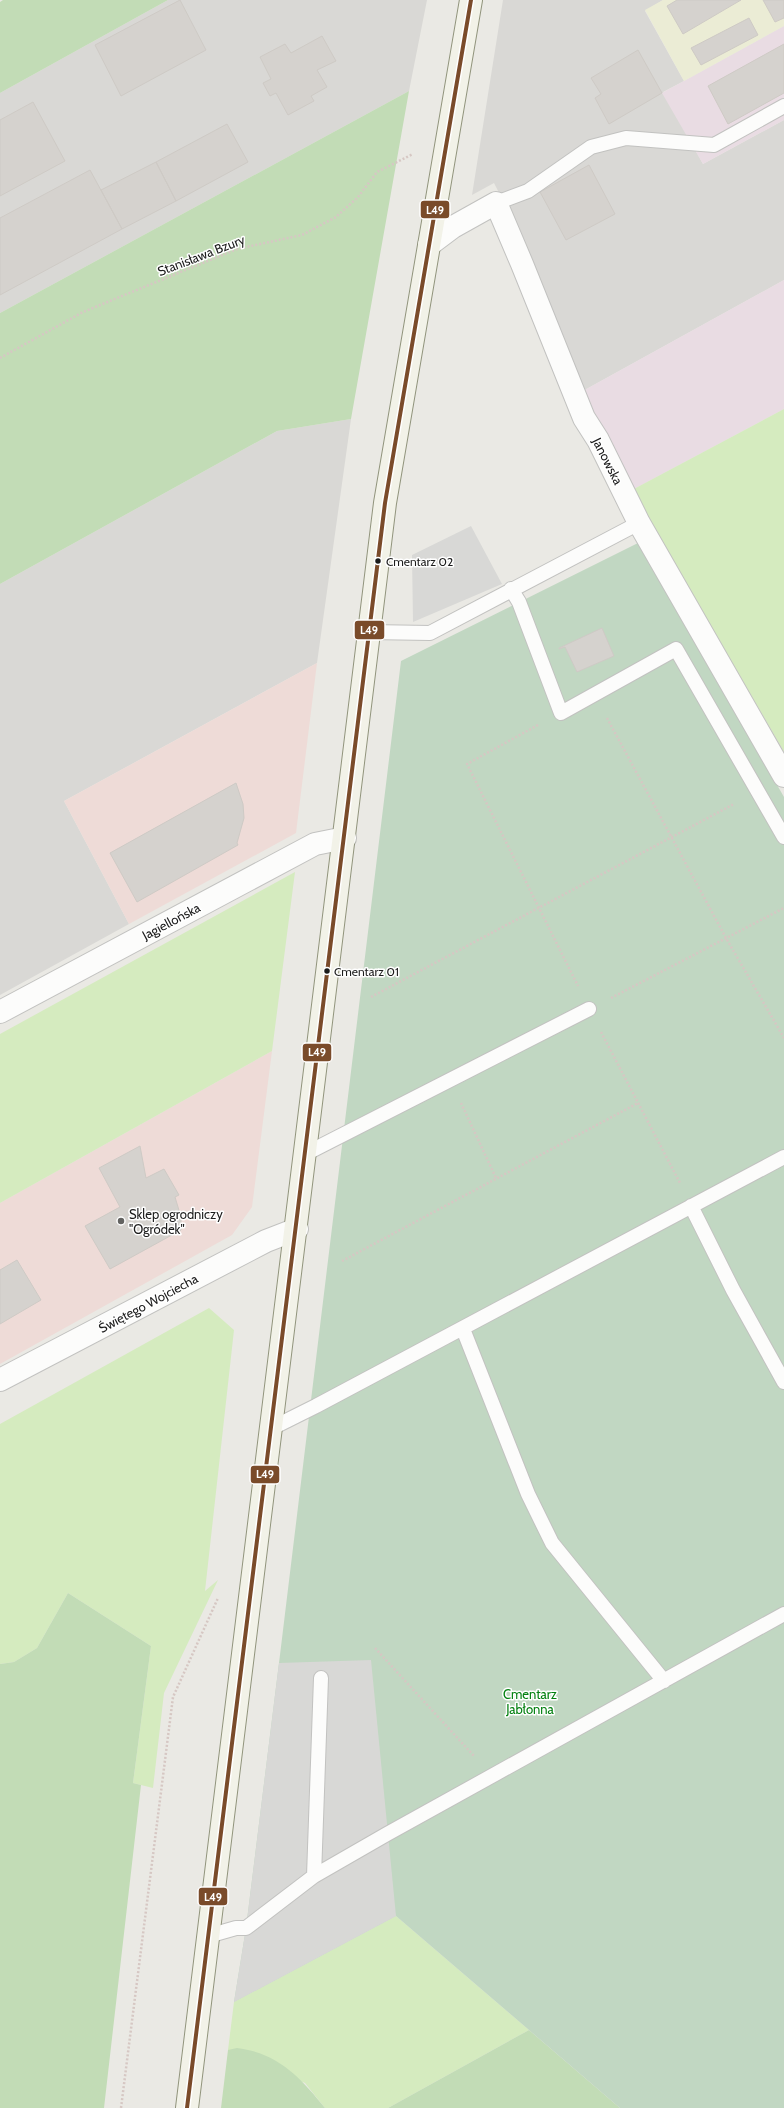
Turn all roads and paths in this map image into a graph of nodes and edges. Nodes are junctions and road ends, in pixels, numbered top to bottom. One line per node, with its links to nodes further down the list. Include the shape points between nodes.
1 (471, 0): 5 (street)
2 (784, 106): 4 (lane, via 714,144 626,138 591,147 528,191)
3 (414, 160): 6 (path, Stanisława Bzury, via 416,153 378,172 358,197 336,217 302,235 237,249 84,312)
4 (496, 203): 5 (street, via 452,228); 7 (street, Janowska, via 584,418 598,440)
5 (429, 245): 9 (street, via 385,503)
6 (0, 358)
7 (639, 523): 8 (lane); 12 (street, Janowska)
8 (511, 589): 9 (lane, via 430,633); 11 (lane, via 519,602)
9 (370, 632): 16 (street)
10 (594, 695): 11 (lane); 13 (lane, via 676,649); 14 (path)
11 (561, 713): 17 (path, via 467,764)
12 (784, 776)
13 (758, 792): 14 (path); 15 (lane)
14 (673, 837): 17 (path); 19 (path)
15 (784, 837)
16 (345, 838): 22 (street, Jagiellońska, via 315,844); 26 (street, via 327,963)
17 (539, 908): 20 (path); 21 (path)
18 (784, 908): 19 (path)
19 (726, 938): 21 (path); 23 (path)
20 (371, 997)
21 (589, 1009): 24 (lane); 25 (path)
22 (0, 1012)
23 (784, 1038)
24 (450, 1079): 26 (lane); 28 (path)
25 (638, 1103): 28 (path); 29 (path)
26 (305, 1154): 30 (street)
27 (784, 1157): 29 (lane)
28 (496, 1178): 31 (path)
29 (691, 1206): 32 (lane); 34 (lane, via 733,1290)
30 (297, 1229): 33 (street, Świętego Wojciecha, via 266,1242); 35 (street)
31 (342, 1261)
32 (463, 1329): 35 (lane); 40 (lane, via 528,1494 552,1544)
33 (0, 1380)
34 (784, 1382)
35 (270, 1429): 43 (street)
36 (218, 1597): 44 (path, via 173,1697)
37 (784, 1614): 40 (lane)
38 (375, 1648): 41 (path)
39 (321, 1678): 42 (lane)
40 (664, 1681): 41 (lane)
41 (492, 1776): 42 (lane)
42 (314, 1876): 43 (lane, via 246,1928 236,1928)
43 (208, 1936): 45 (street)
44 (121, 2108)
45 (186, 2108)

